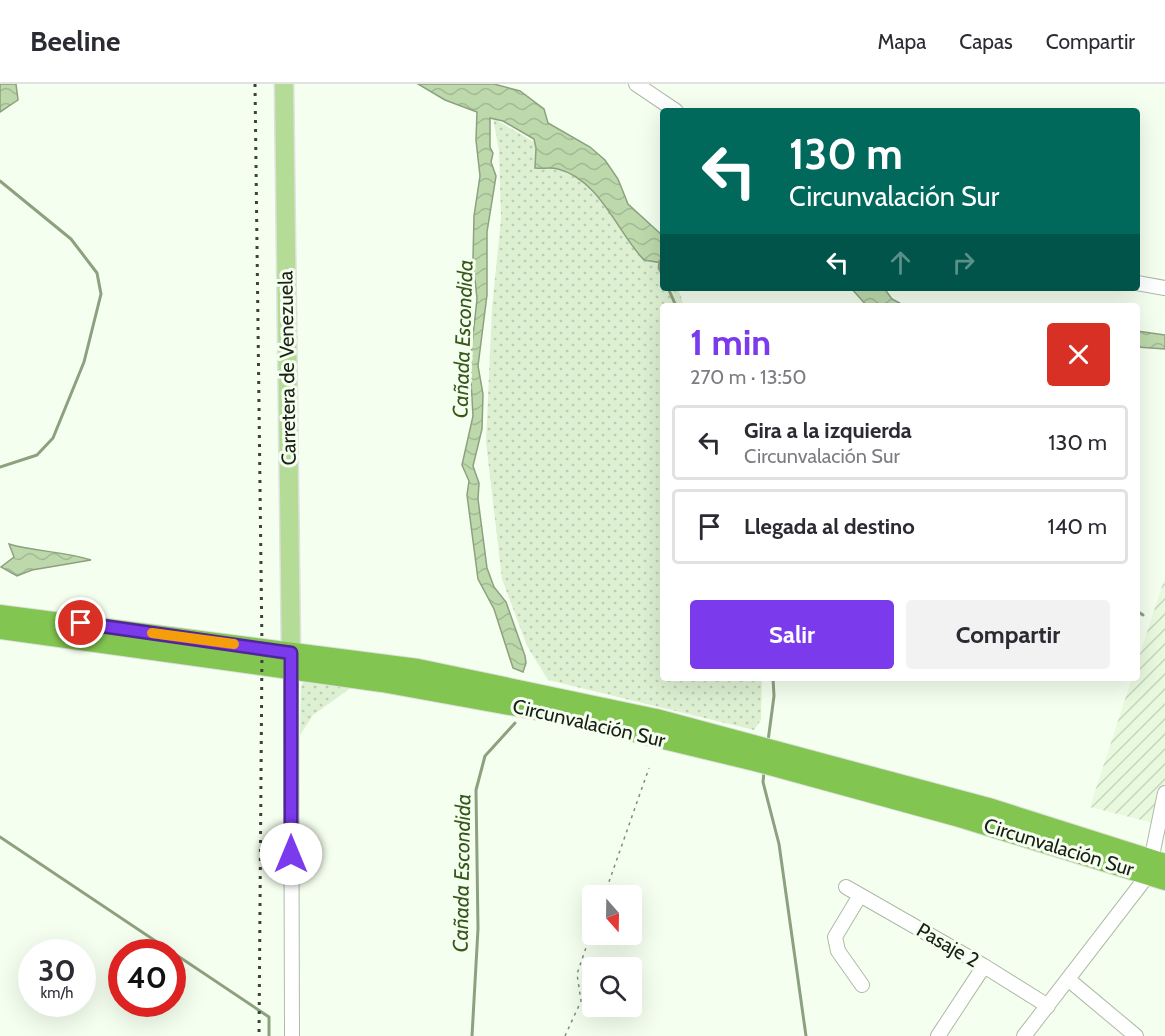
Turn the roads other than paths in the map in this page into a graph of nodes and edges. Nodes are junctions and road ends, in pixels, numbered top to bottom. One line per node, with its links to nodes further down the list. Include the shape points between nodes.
1 (284, 84): 8 (main road, Carretera de Venezuela)
2 (636, 84): 3 (street)
3 (672, 108)
4 (1140, 284): 5 (street)
5 (1165, 288)
6 (0, 615): 8 (highway, Circunvalación Sur)
7 (0, 629): 8 (highway, Circunvalación Sur)
8 (291, 661): 10 (highway, Circunvalación Sur, via 765,755 992,809); 17 (street)
9 (1165, 793): 10 (street, via 1153,844)
10 (1158, 870): 14 (street)
11 (846, 887): 12 (street, Pasaje 2)
12 (859, 897): 13 (street, Pasaje 2); 15 (street, via 835,937 838,951)
13 (984, 966): 16 (street, Pasaje 2); 18 (street)
14 (1069, 980): 16 (street); 20 (street)
15 (862, 985)
16 (1048, 1006): 19 (street)
17 (292, 1036)
18 (938, 1036)
19 (1024, 1036)
20 (1136, 1036)

